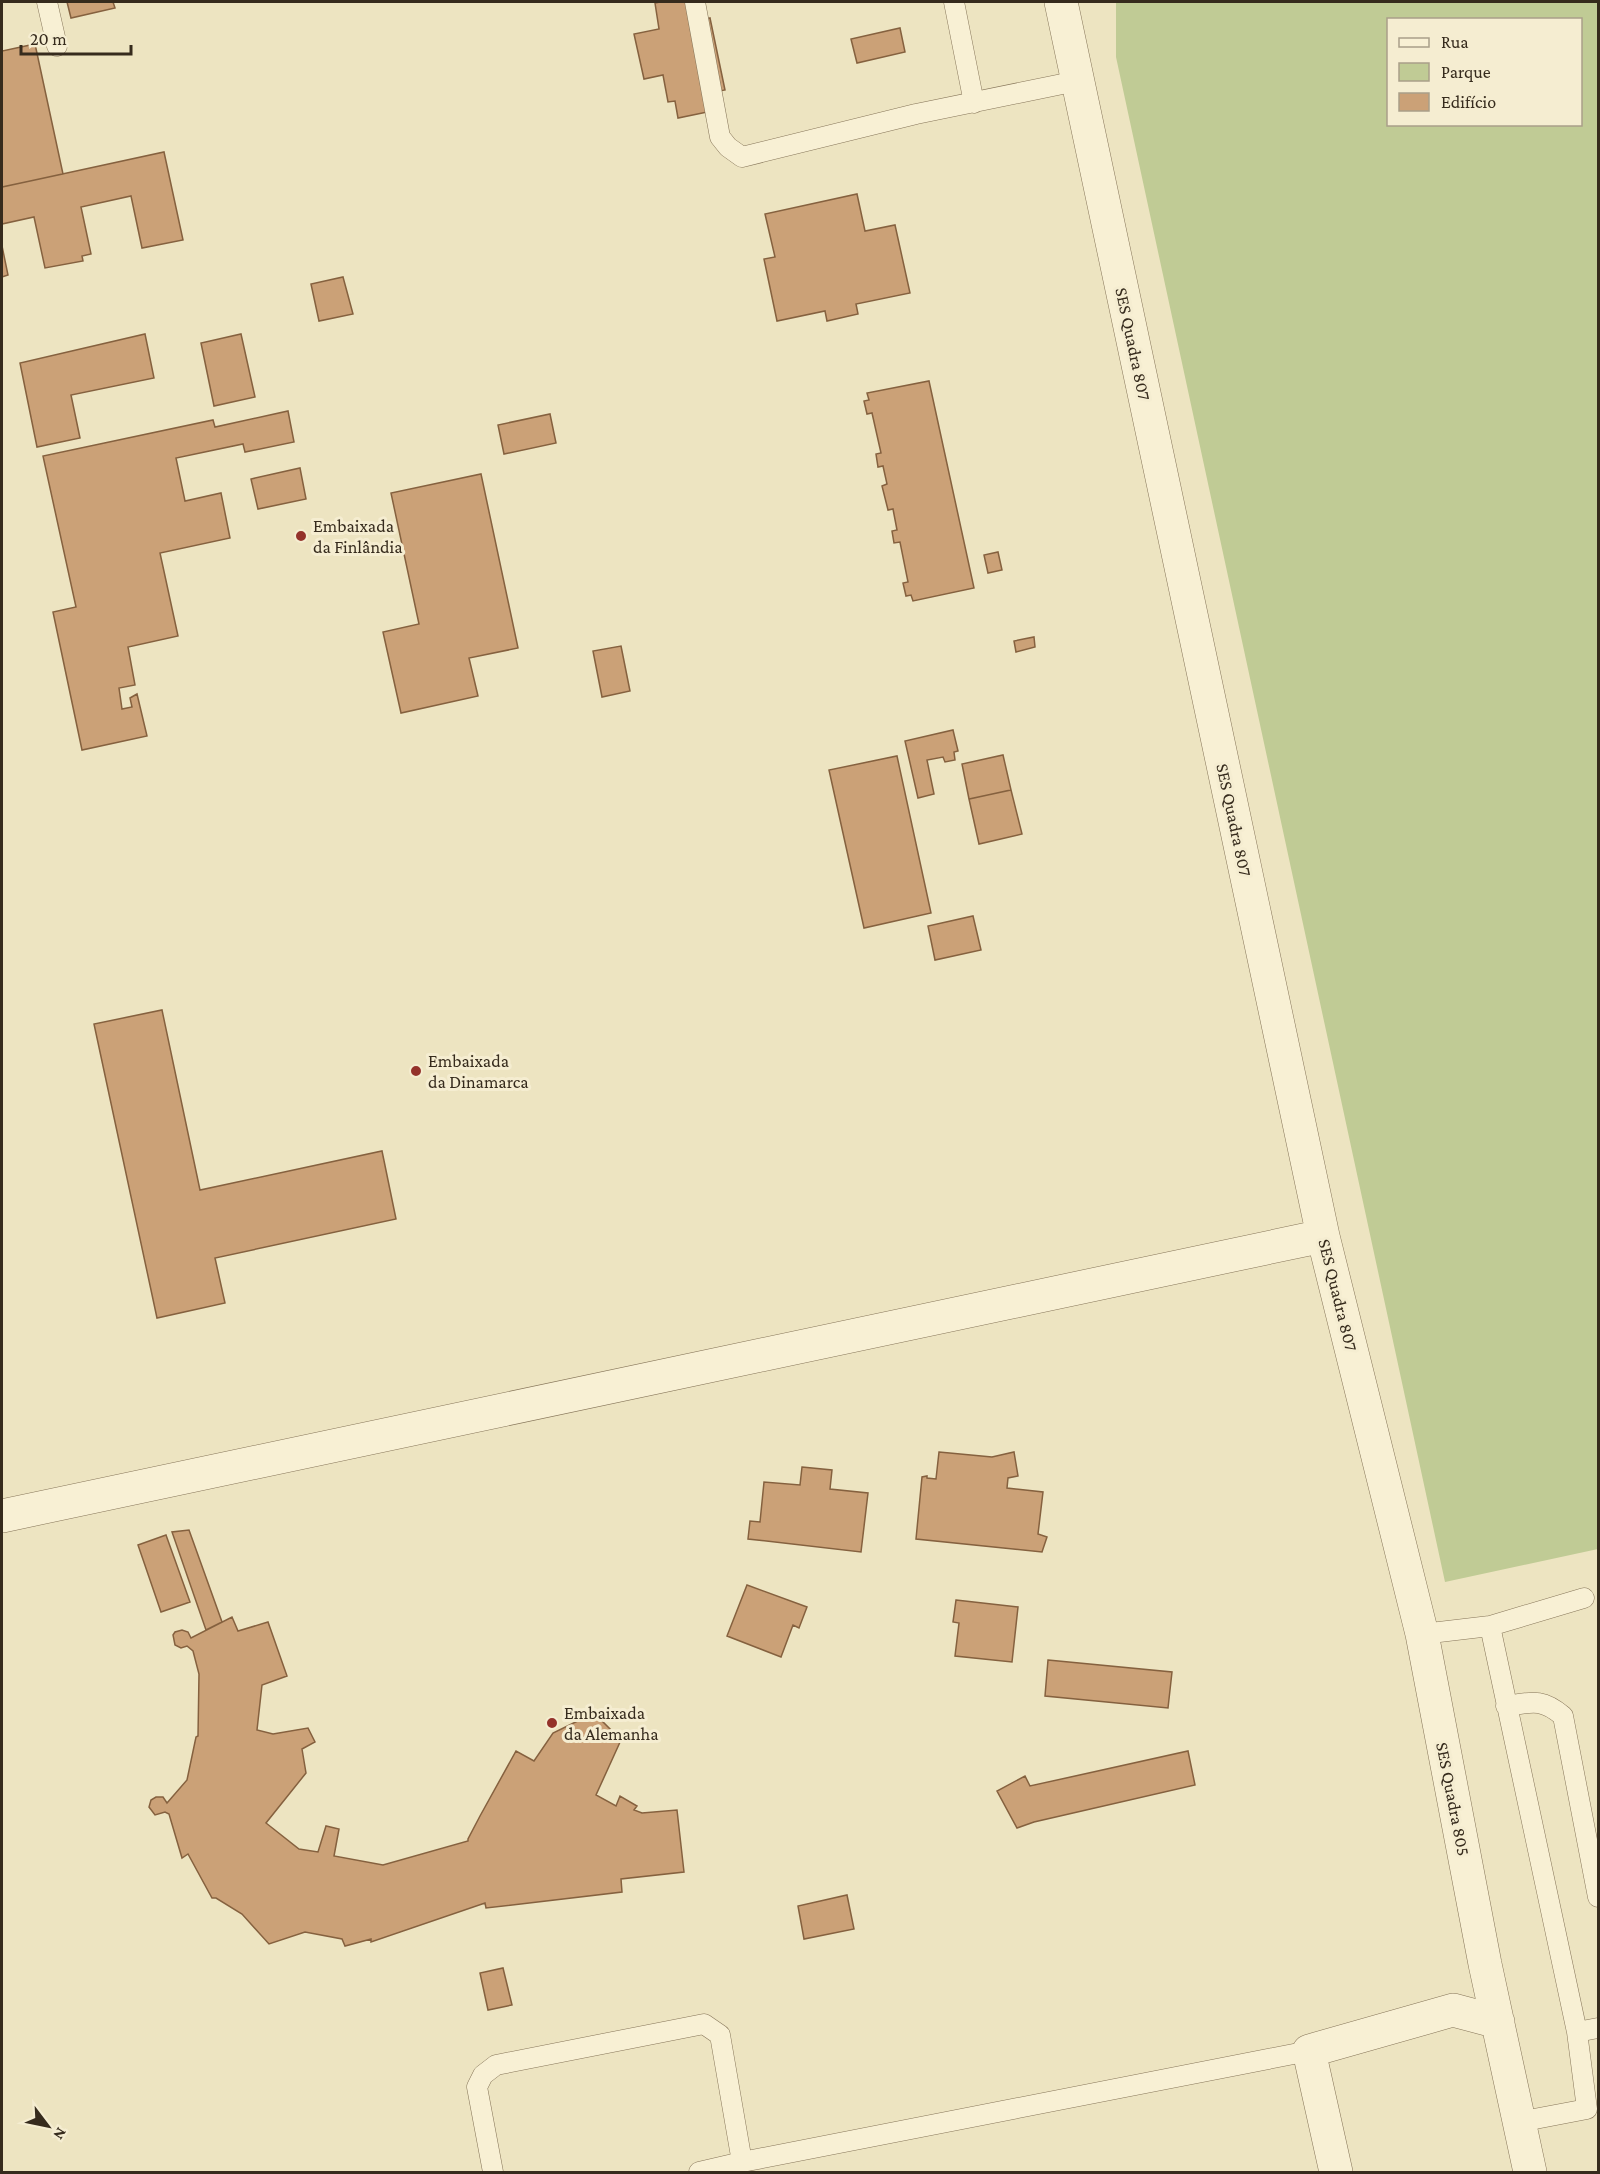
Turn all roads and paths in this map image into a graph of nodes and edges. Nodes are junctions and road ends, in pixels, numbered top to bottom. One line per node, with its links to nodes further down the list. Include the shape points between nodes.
1 (47, 2): 5 (lane)
2 (695, 2): 7 (lane, via 720,137 742,157)
3 (954, 2): 7 (lane)
4 (1061, 2): 6 (street, SES Quadra 807)
5 (57, 46)
6 (1077, 81): 7 (lane); 8 (street, SES Quadra 807)
7 (974, 103)
8 (1323, 1236): 9 (street); 12 (street, SES Quadra 807)
9 (2, 1516)
10 (1584, 1598): 11 (lane)
11 (1490, 1626): 12 (lane); 13 (lane)
12 (1422, 1634): 15 (street, SES Quadra 805)
13 (1506, 1706): 14 (lane, via 1549,1705 1563,1716); 19 (lane)
14 (1599, 1897)
15 (1485, 1964): 16 (street); 17 (street, SES Quadra 805)
16 (1454, 2010): 17 (street); 20 (street)
17 (1498, 2022): 22 (street, SES Quadra 805)
18 (1599, 2028): 19 (lane)
19 (1577, 2032): 21 (lane)
20 (1308, 2051): 23 (lane); 26 (street)
21 (1593, 2108): 22 (lane)
22 (1519, 2122): 27 (street, SES Quadra 805)
23 (742, 2162): 24 (lane, via 720,2035 704,2024 496,2065 483,2075 477,2087); 25 (lane)
24 (493, 2172)
25 (699, 2172)
26 (1336, 2172)
27 (1530, 2172)

